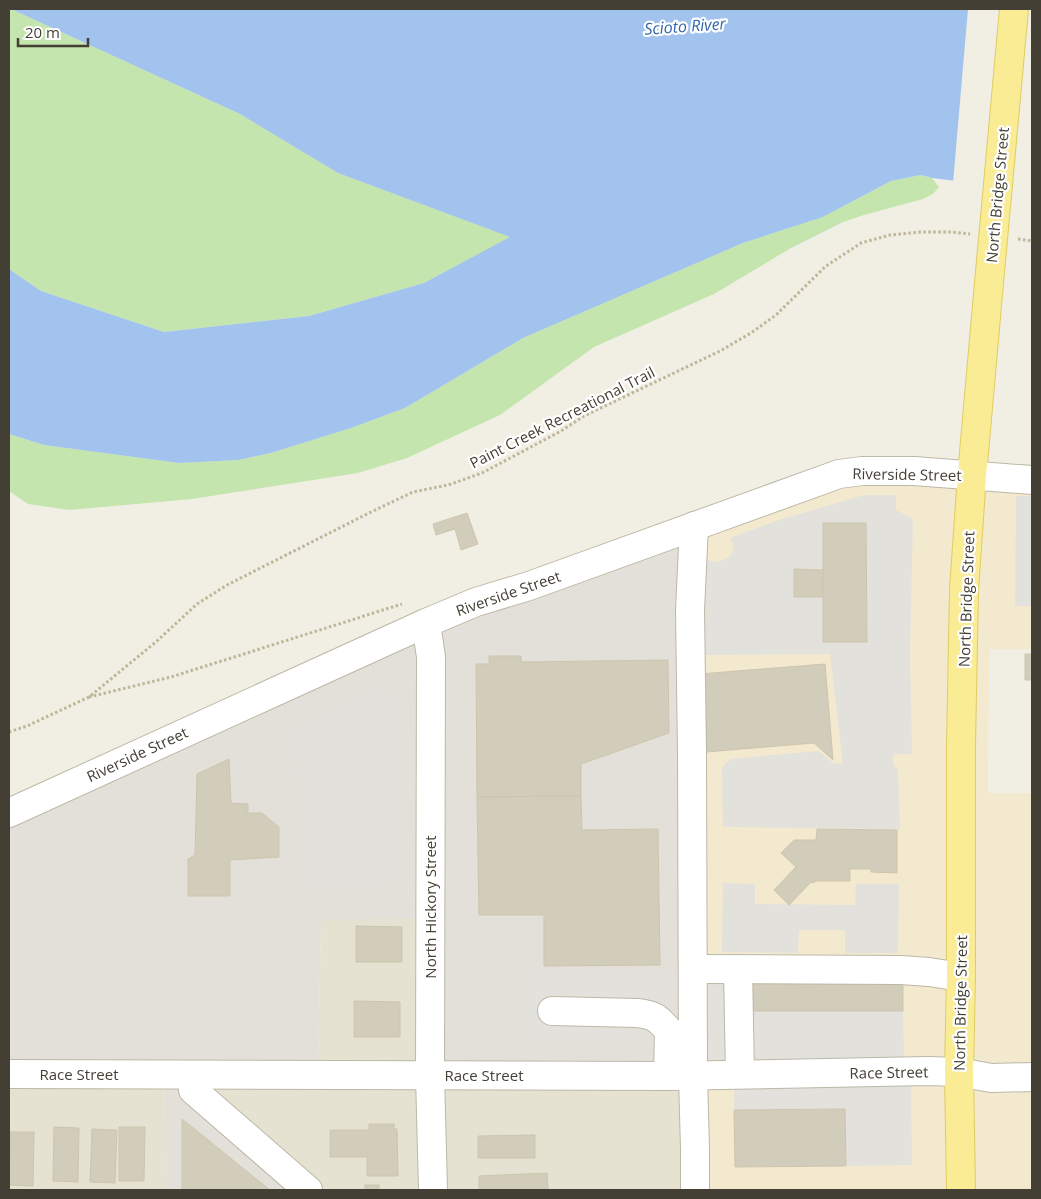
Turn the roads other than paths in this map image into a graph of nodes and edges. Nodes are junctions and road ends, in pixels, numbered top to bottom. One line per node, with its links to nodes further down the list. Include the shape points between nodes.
1 (1014, 9): 2 (main road, North Bridge Street, bridge)
2 (972, 475): 3 (street, Riverside Street); 4 (street, Riverside Street, via 914,471 839,474); 9 (main road, North Bridge Street, via 964,590)
3 (1032, 480)
4 (694, 526): 5 (street, Riverside Street, via 476,602); 7 (street, via 690,610)
5 (426, 623): 6 (street, Riverside Street); 15 (street, North Hickory Street, via 431,657)
6 (9, 812)
7 (693, 969): 8 (street); 16 (street)
8 (738, 969): 9 (street, via 901,970); 13 (street)
9 (961, 977): 11 (main road, North Bridge Street)
10 (552, 1011): 16 (street, via 637,1013 660,1020 668,1031)
11 (959, 1072): 13 (street, Race Street); 17 (street, Race Street, via 991,1078); 21 (main road, North Bridge Street)
12 (9, 1074): 14 (street, Race Street)
13 (740, 1074): 16 (street, Race Street)
14 (193, 1075): 15 (street, Race Street); 18 (street, via 193,1090)
15 (430, 1075): 16 (street, Race Street); 19 (street, North Hickory Street)
16 (680, 1076): 20 (street)
17 (1032, 1077)
18 (308, 1190)
19 (433, 1190)
20 (695, 1190)
21 (960, 1190)

